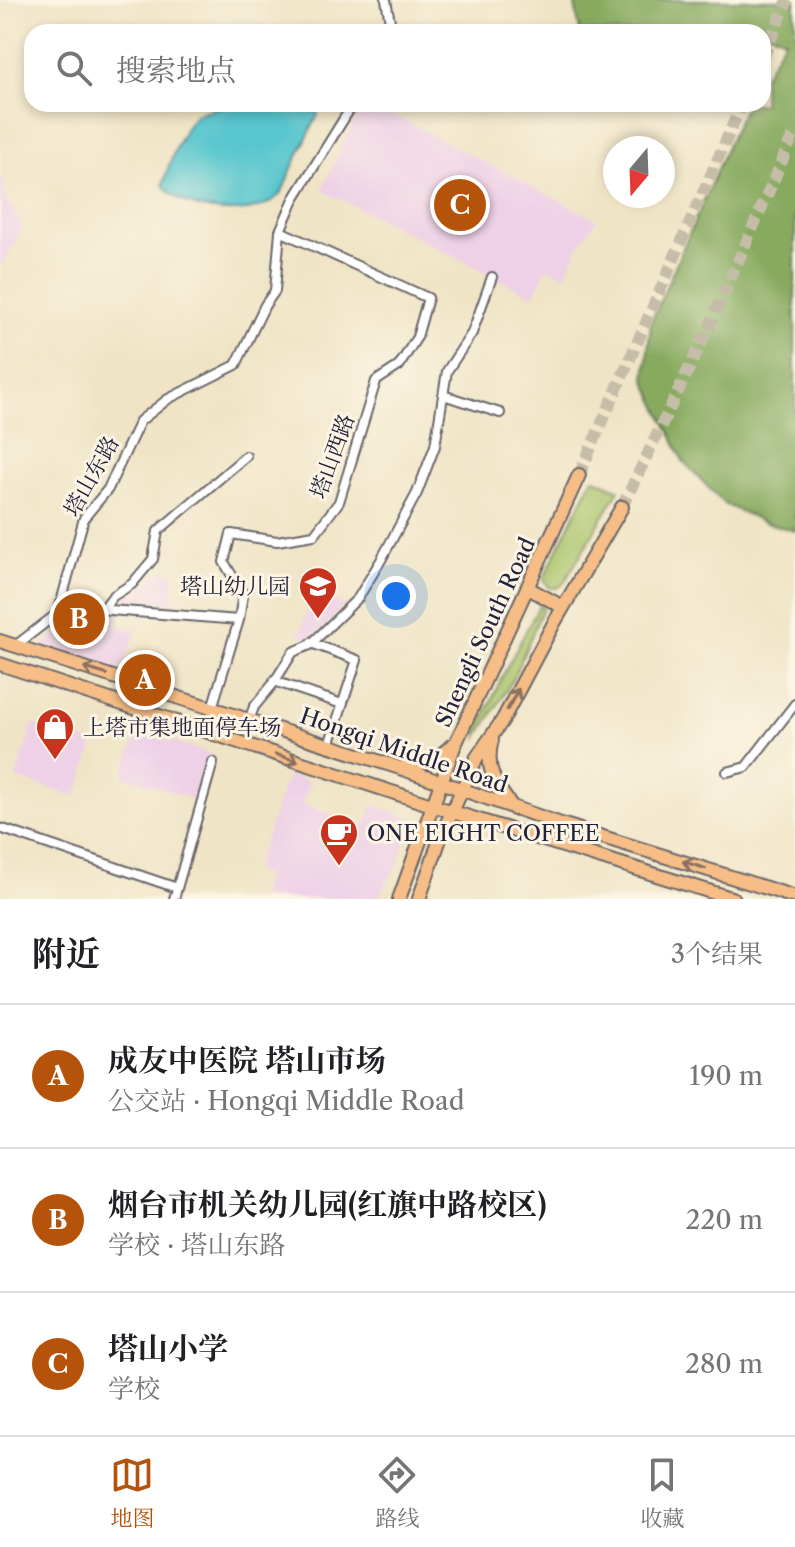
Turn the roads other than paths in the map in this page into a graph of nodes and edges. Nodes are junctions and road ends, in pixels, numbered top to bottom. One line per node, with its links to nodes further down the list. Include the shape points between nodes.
1 (386, 0): 2 (street)
2 (390, 24)
3 (348, 112): 4 (street, 塔山东路)
4 (280, 231): 14 (street, 塔山东路, via 275,291 236,365 168,399 140,421 108,489 84,518); 15 (street, 塔山西路, via 428,298 417,337 399,366 376,381 339,502 314,535 277,541 231,534 224,562 243,594)
5 (492, 277): 6 (street, via 472,333 447,371)
6 (443, 395): 7 (street); 17 (street, via 435,446 417,493 358,598)
7 (500, 413)
8 (246, 456): 13 (street, via 158,531 153,559)
9 (579, 475): 11 (main road, Shengli South Road)
10 (622, 507): 12 (main road)
11 (528, 588): 12 (main road); 25 (main road, Shengli South Road)
12 (563, 607): 26 (main road, one-way to 12)
13 (103, 609): 14 (street); 15 (street)
14 (58, 613): 18 (street)
15 (239, 620): 23 (street, 塔山西路)
16 (0, 641): 18 (main road, Hongqi Middle Road)
17 (311, 643): 20 (street, via 293,652); 21 (street, via 357,660)
18 (15, 646): 23 (main road, Hongqi Middle Road, one-way to 18)
19 (0, 664): 33 (main road, Hongqi Middle Road, one-way to 33)
20 (274, 681): 21 (street); 24 (street)
21 (342, 704): 27 (street)
22 (795, 704): 30 (street, via 746,767)
23 (212, 708): 24 (main road, Hongqi Middle Road)
24 (249, 720): 27 (main road, Hongqi Middle Road)
25 (461, 732): 29 (main road, via 435,758); 31 (main road, Shengli South Road)
26 (494, 734): 32 (main road); 34 (main road, via 492,776)
27 (329, 745): 29 (main road, Hongqi Middle Road)
28 (213, 762): 37 (street)
29 (400, 768): 31 (main road, Hongqi Middle Road)
30 (727, 772)
31 (441, 782): 32 (main road, Hongqi Middle Road); 33 (main road, Shengli South Road)
32 (461, 791): 34 (main road, Hongqi Middle Road); 35 (main road)
33 (433, 806): 35 (main road, Hongqi Middle Road); 40 (main road, Shengli South Road)
34 (514, 809): 38 (main road, Hongqi Middle Road, one-way to 34)
35 (453, 812): 41 (main road); 42 (main road, Hongqi Middle Road)
36 (0, 828): 37 (street)
37 (177, 888): 39 (street)
38 (795, 897)
39 (174, 899)
40 (399, 899)
41 (419, 899)
42 (734, 899)

